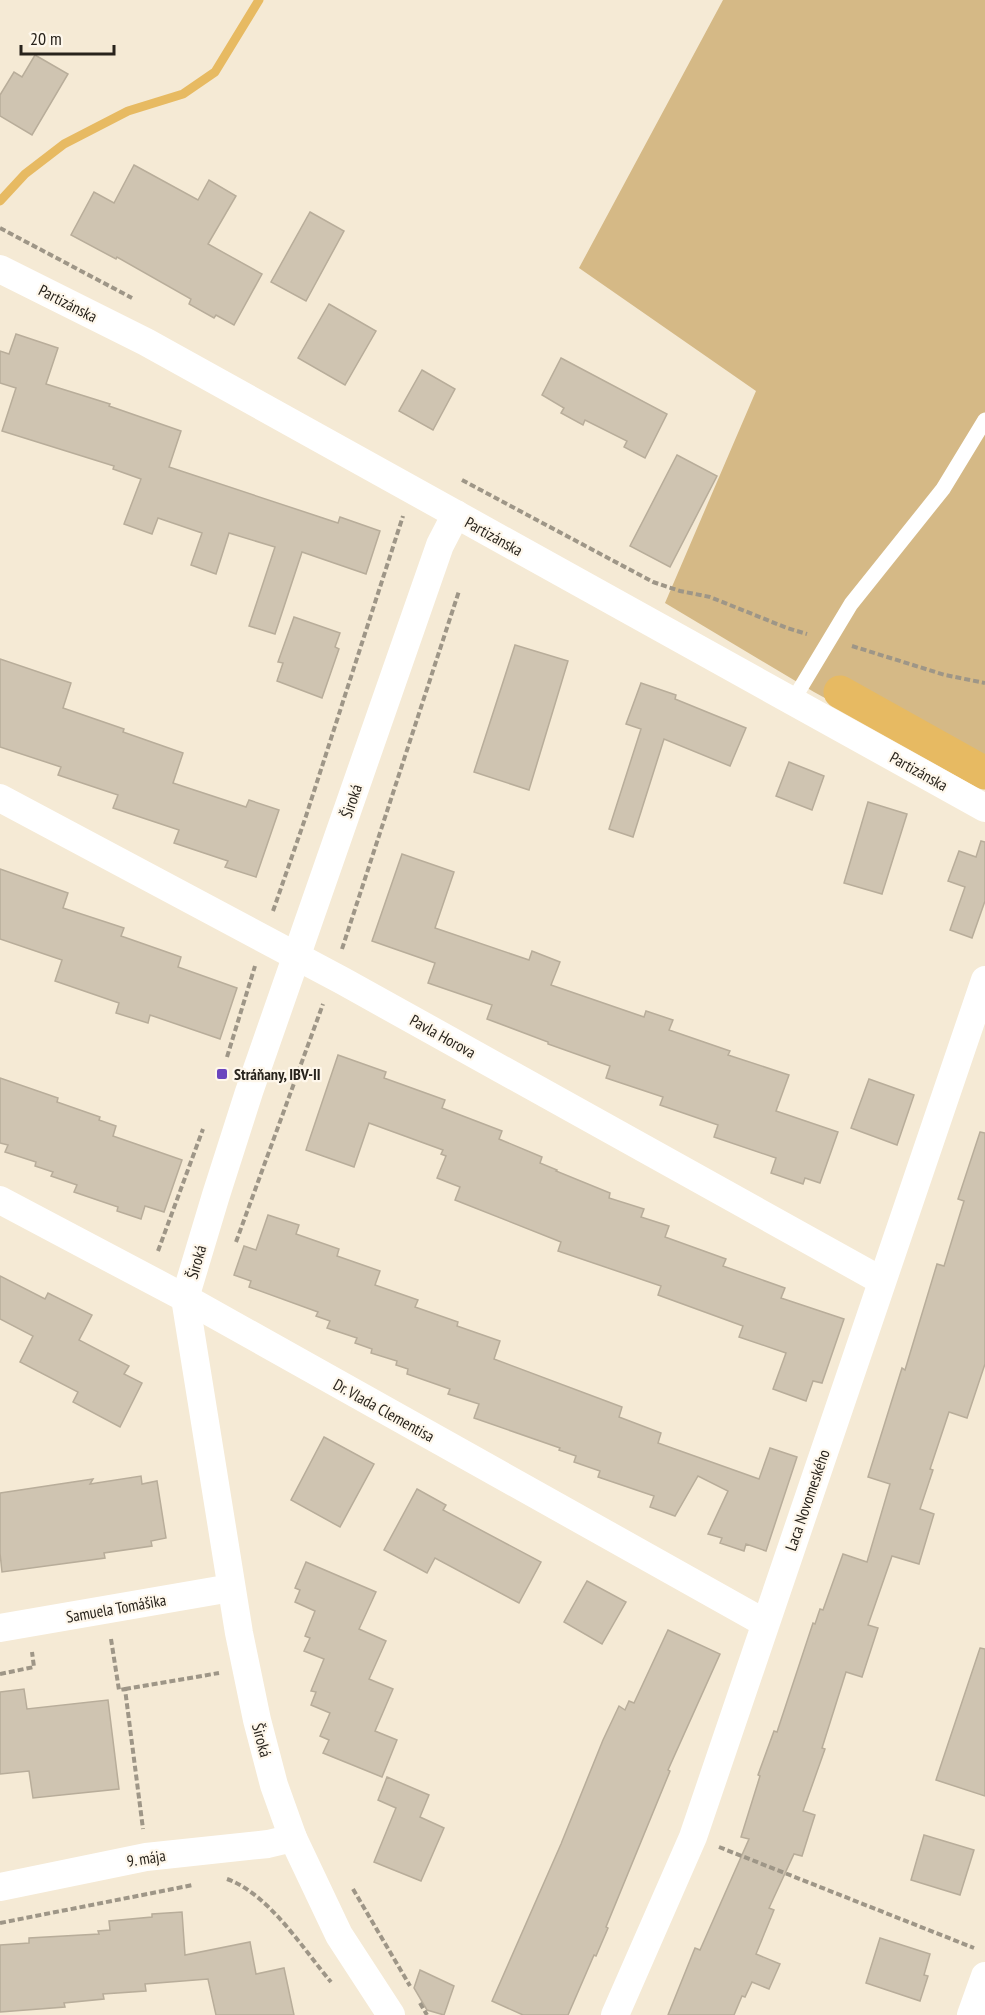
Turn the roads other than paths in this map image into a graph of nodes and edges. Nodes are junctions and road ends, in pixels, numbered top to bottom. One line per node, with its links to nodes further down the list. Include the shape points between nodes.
1 (0, 269): 3 (street, Partizánska, via 146,342)
2 (985, 420): 4 (lane, via 943,489 851,604)
3 (456, 514): 4 (street, Partizánska); 7 (street, Široká, via 440,545)
4 (792, 702): 6 (street, Partizánska)
5 (0, 798): 7 (street, Pavla Horova)
6 (985, 808)
7 (297, 956): 10 (street, Pavla Horova); 11 (street, Široká)
8 (985, 980): 10 (street, Laca Novomeského)
9 (0, 1200): 11 (street, Dr. Vlada Clementisa)
10 (882, 1281): 13 (street, Laca Novomeského)
11 (185, 1298): 12 (street, Široká); 13 (street, Dr. Vlada Clementisa)
12 (231, 1588): 14 (street, Samuela Tomášika); 15 (street, Široká, via 256,1720)
13 (765, 1623): 19 (street, Laca Novomeského, via 693,1837)
14 (0, 1628)
15 (293, 1838): 16 (street, 9. mája, via 146,1857); 18 (street, Široká, via 339,1935)
16 (0, 1887)
17 (982, 1963): 20 (street)
18 (390, 2015)
19 (615, 2015)
20 (971, 2015)

